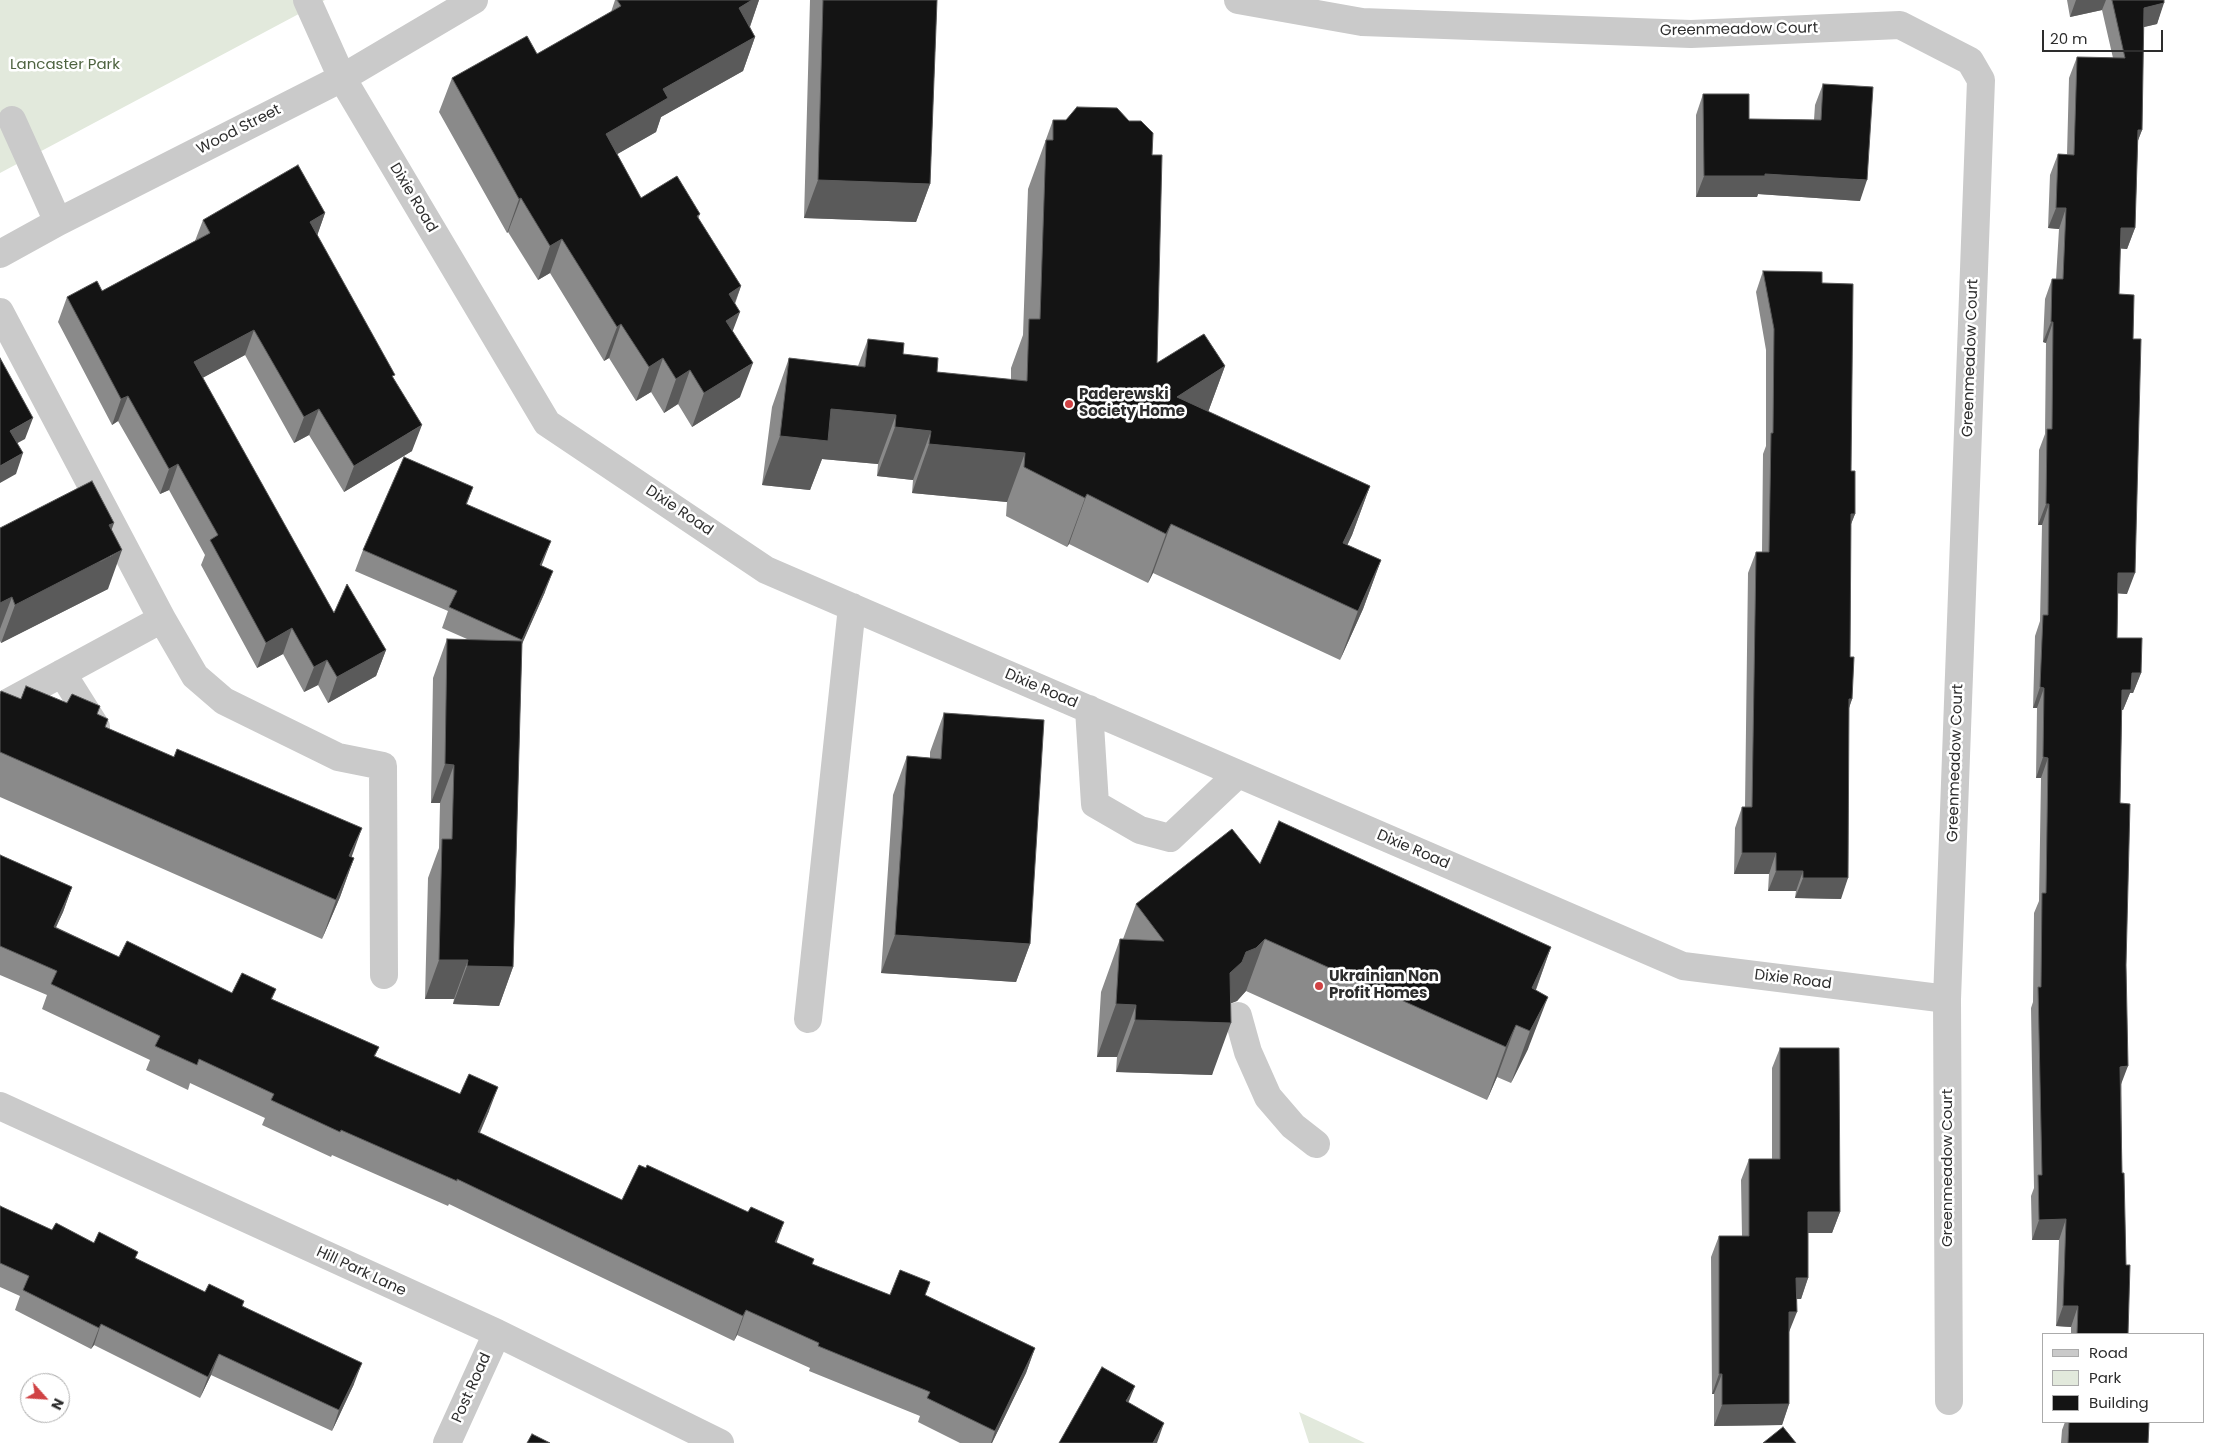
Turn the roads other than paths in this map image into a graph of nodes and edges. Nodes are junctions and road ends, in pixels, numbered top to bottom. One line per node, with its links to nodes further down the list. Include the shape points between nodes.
1 (307, 0): 4 (street, Dixie Road)
2 (474, 0): 4 (street, Wood Street)
3 (1238, 0): 19 (street, Greenmeadow Court, via 1362,22 1691,34 1900,25 1970,61 1982,80)
4 (342, 78): 6 (street, Wood Street); 9 (street, Dixie Road, via 547,423 766,570)
5 (12, 120): 6 (street)
6 (58, 222): 7 (street, Wood Street)
7 (0, 254)
8 (0, 312): 10 (street)
9 (852, 607): 13 (street, Dixie Road); 21 (street)
10 (162, 619): 11 (street); 17 (street, via 195,676 224,701 338,757 384,766)
11 (62, 673): 12 (street); 14 (street, via 96,728)
12 (0, 707)
13 (1089, 709): 15 (street, Dixie Road); 15 (street, via 1095,804 1140,830 1170,838)
14 (123, 738)
15 (1238, 774): 19 (street, Dixie Road, via 1683,966)
16 (356, 835): 17 (street)
17 (383, 846): 18 (street)
18 (384, 975)
19 (1947, 999): 25 (street, Greenmeadow Court)
20 (1238, 1016): 23 (street, via 1248,1052 1268,1096 1293,1126)
21 (808, 1019)
22 (0, 1106): 24 (street, Hill Park Lane)
23 (1316, 1144)
24 (497, 1333): 26 (street, Post Road); 27 (street, Hill Park Lane)
25 (1950, 1401)
26 (447, 1443)
27 (720, 1443)

